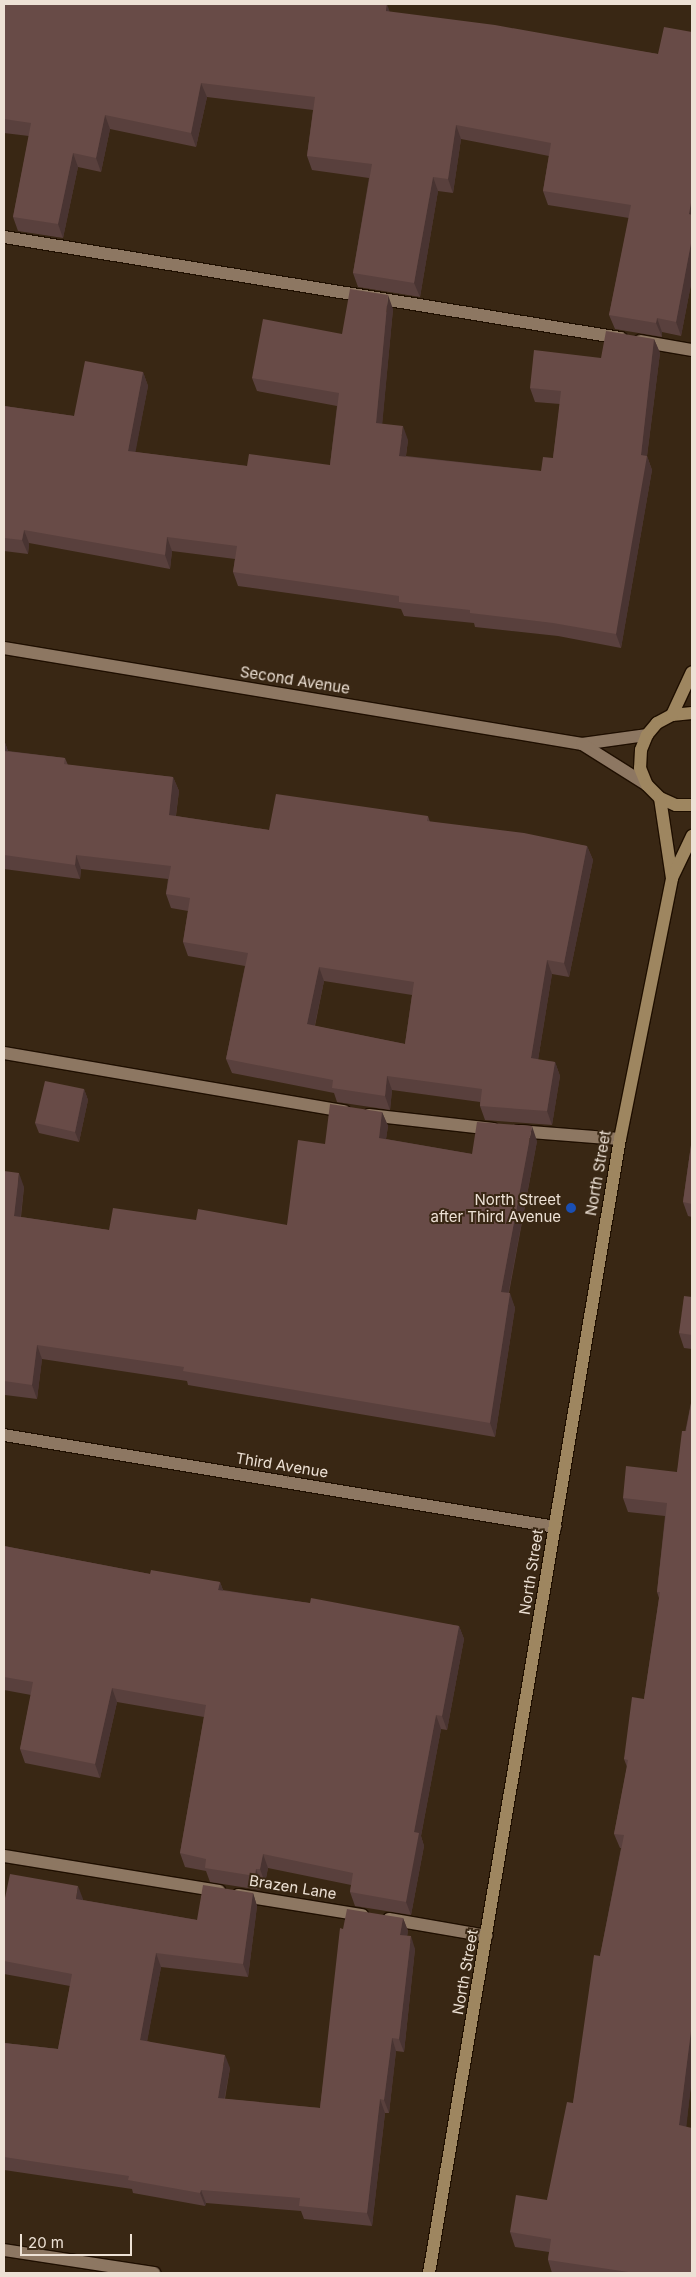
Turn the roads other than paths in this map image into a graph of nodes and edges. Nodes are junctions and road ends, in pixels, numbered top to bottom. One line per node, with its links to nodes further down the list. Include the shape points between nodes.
1 (4, 237): 2 (street)
2 (692, 350)
3 (4, 648): 8 (street, Second Avenue)
4 (692, 672): 6 (main road)
5 (692, 713): 6 (main road)
6 (672, 715): 7 (main road, via 657,723)
7 (647, 735): 8 (street, Second Avenue); 9 (main road, via 640,750 640,768)
8 (582, 744): 9 (street, Second Avenue)
9 (647, 785): 10 (main road)
10 (660, 798): 11 (main road, via 676,805); 13 (main road, North Street)
11 (692, 805)
12 (692, 836): 13 (main road, North Street)
13 (672, 878): 15 (main road, North Street)
14 (4, 1053): 15 (street, via 216,1092 418,1123)
15 (620, 1139): 17 (main road, North Street)
16 (4, 1435): 17 (street, Third Avenue)
17 (555, 1527): 19 (main road, North Street)
18 (4, 1856): 19 (street, Brazen Lane)
19 (487, 1936): 22 (main road, North Street)
20 (4, 2250): 21 (street)
21 (154, 2273)
22 (429, 2273)

